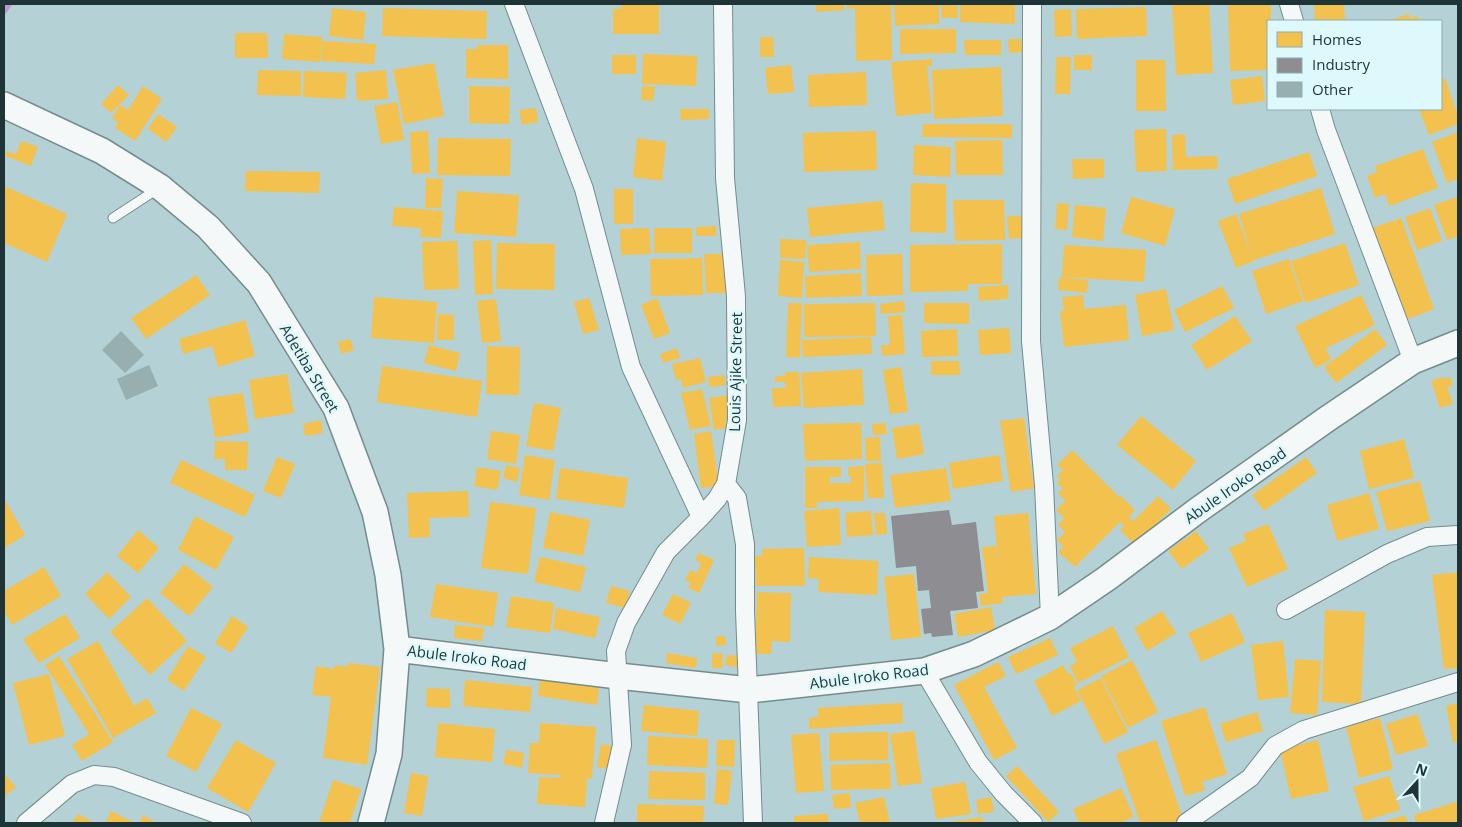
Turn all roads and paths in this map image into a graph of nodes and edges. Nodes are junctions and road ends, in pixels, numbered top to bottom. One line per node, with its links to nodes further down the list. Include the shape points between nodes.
1 (514, 4): 13 (street, via 584,189 631,367)
2 (723, 4): 12 (street, Louis Ajike Street, via 725,178 736,296 737,370 737,420)
3 (1032, 4): 16 (street, via 1031,341 1044,485)
4 (1289, 4): 5 (street)
5 (1294, 20)
6 (4, 105): 8 (street, Adetiba Street, via 102,150)
7 (1320, 110): 11 (street)
8 (160, 187): 9 (lane); 17 (street, Adetiba Street, via 208,227 259,283 336,408 375,512 388,575)
9 (113, 218)
10 (1458, 343): 11 (street, Abule Iroko Road)
11 (1413, 361): 16 (street, Abule Iroko Road)
12 (726, 484): 13 (street, Louis Ajike Street); 21 (street, via 737,498 745,544)
13 (701, 517): 19 (street, Louis Ajike Street, via 666,552 626,624 616,651)
14 (1458, 535): 15 (street, via 1427,537 1387,554)
15 (1286, 610)
16 (1050, 617): 18 (street, Abule Iroko Road, via 974,654)
17 (397, 649): 19 (street, Abule Iroko Road); 24 (street, Adetiba Street, via 389,754)
18 (924, 671): 21 (street, Abule Iroko Road); 27 (street, via 978,762)
19 (618, 676): 21 (street, Abule Iroko Road); 25 (street, Louis Ajike Street, via 622,745)
20 (1458, 682): 28 (street, via 1304,730 1275,746 1250,778)
21 (749, 690): 26 (street)
22 (26, 823): 23 (street, via 72,784 94,775 114,777)
23 (242, 823)
24 (371, 823)
25 (604, 823)
26 (753, 823)
27 (1033, 823)
28 (1186, 823)

